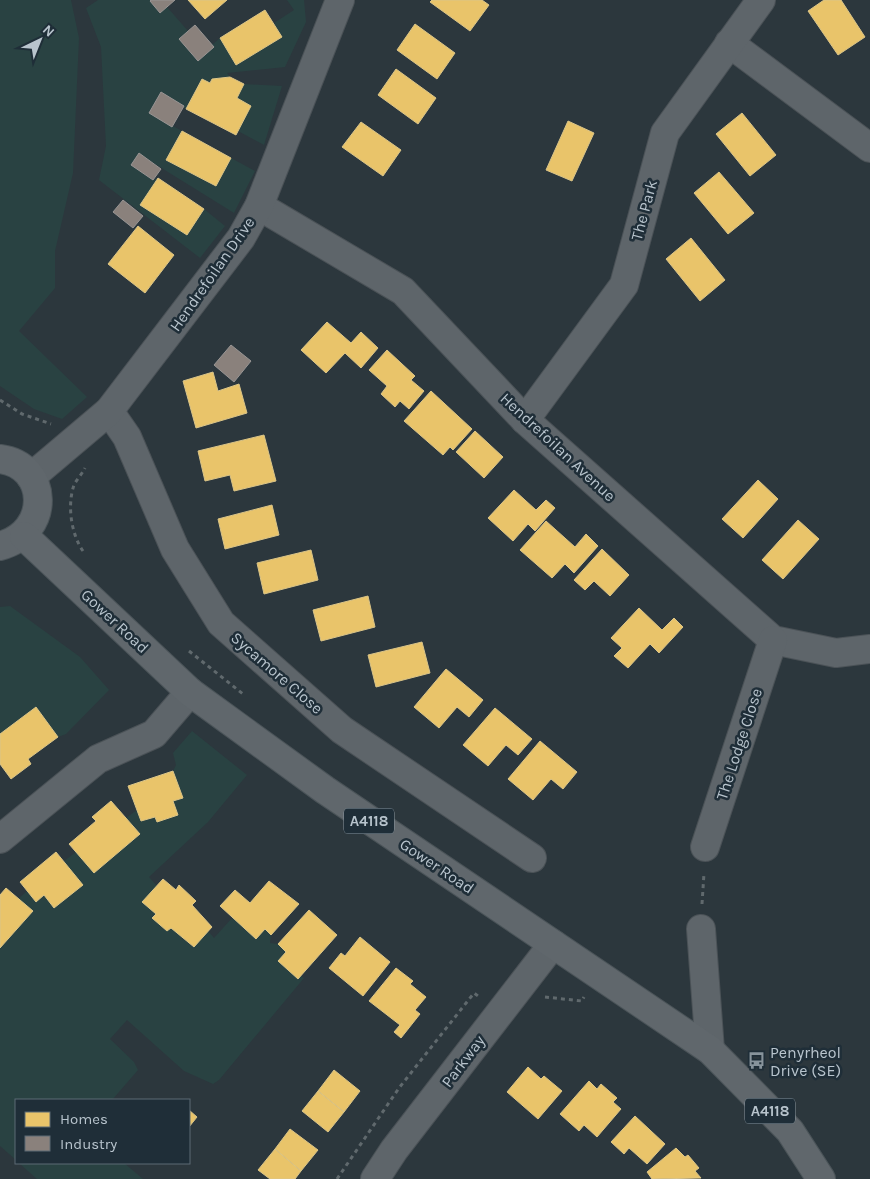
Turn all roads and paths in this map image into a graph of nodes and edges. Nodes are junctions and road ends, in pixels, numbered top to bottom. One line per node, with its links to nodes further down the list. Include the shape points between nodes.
1 (340, 0): 5 (street, Hendrefoilan Drive)
2 (761, 0): 3 (street, The Park)
3 (729, 43): 4 (street); 8 (street, The Park, via 665,133 624,285)
4 (870, 148)
5 (259, 206): 7 (street, Hendrefoilan Drive, via 236,245); 8 (street, Hendrefoilan Avenue, via 403,291)
6 (0, 400): 9 (path, via 22,414)
7 (109, 411): 11 (street, Hendrefoilan Drive); 18 (street, Sycamore Close, via 127,437 175,549 221,623 342,730)
8 (525, 420): 13 (street, Hendrefoilan Avenue)
9 (54, 425)
10 (0, 460): 11 (main road, via 20,467)
11 (31, 477): 12 (main road, via 37,492 38,508 34,523)
12 (12, 541): 15 (main road, Gower Road / A4118)
13 (773, 640): 14 (street, Hendrefoilan Avenue, via 836,653); 17 (street, The Lodge Close)
14 (870, 649)
15 (190, 692): 16 (street, via 154,734 98,759); 20 (main road, Gower Road / A4118, via 325,790)
16 (0, 839)
17 (704, 847): 19 (path)
18 (532, 858)
19 (701, 929): 21 (street)
20 (552, 944): 21 (main road, Gower Road / A4118); 22 (street, Parkway)
21 (710, 1050): 23 (main road, Gower Road / A4118, via 790,1131)
22 (375, 1179)
23 (821, 1179)

